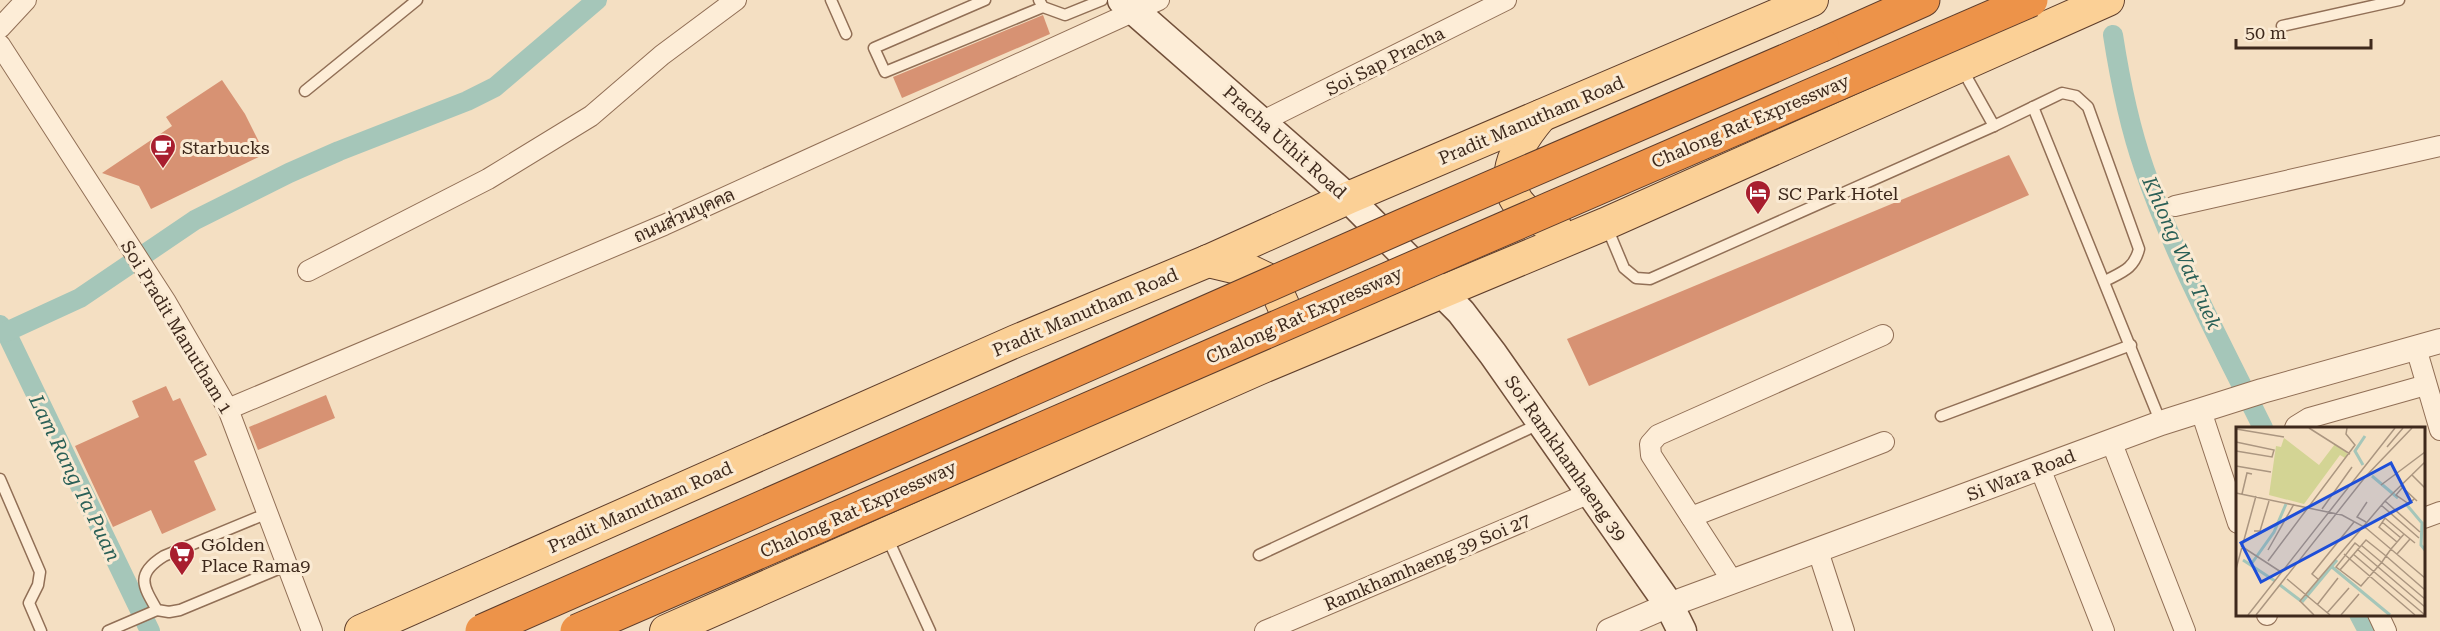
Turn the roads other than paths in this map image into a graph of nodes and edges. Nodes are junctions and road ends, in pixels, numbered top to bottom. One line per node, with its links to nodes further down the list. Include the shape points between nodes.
1 (26, 0): 16 (street)
2 (417, 0): 20 (lane)
3 (736, 0): 30 (street, via 591,116 488,179)
4 (831, 0): 17 (lane)
5 (985, 0): 13 (lane, via 874,48 885,72)
6 (1102, 0): 13 (lane, via 1065,15)
7 (1506, 0): 23 (street, Soi Sap Pracha)
8 (1812, 0): 22 (main road, Pradit Manutham Road)
9 (1923, 0): 68 (highway, bridge)
10 (2031, 0): 69 (highway, Chalong Rat Expressway, bridge)
11 (2108, 0): 19 (main road)
12 (2399, 0): 15 (lane)
13 (1041, 3)
14 (1138, 4): 23 (main road, Pracha Uthit Road); 39 (street, ถนนส่วนบุคคล, via 664,225)
15 (2282, 26)
16 (0, 28)
17 (846, 34)
18 (0, 45): 39 (street, Soi Pradit Manutham 1, via 137,258)
19 (1960, 65): 24 (lane); 28 (main road)
20 (305, 91)
21 (2033, 106): 24 (lane); 31 (lane); 31 (lane, via 2062,93 2076,96 2088,107 2139,249 2137,260 2129,268)
22 (1541, 116): 26 (main road, Pradit Manutham Road); 28 (main road, via 1517,147 1511,164 1510,182 1516,202 1540,221 1555,226)
23 (1263, 121): 26 (main road, Pracha Uthit Road)
24 (1994, 126): 28 (lane, via 1650,279 1636,278 1624,268)
25 (2440, 146): 27 (street)
26 (1348, 198): 29 (main road, Pradit Manutham Road); 32 (main road, Pracha Uthit Road)
27 (2175, 206)
28 (1601, 226): 32 (main road)
29 (1208, 261): 37 (main road, via 1250,271 1273,282 1287,314 1276,348); 67 (main road, Pradit Manutham Road, via 1016,340)
30 (308, 271)
31 (2105, 281): 35 (lane)
32 (1441, 292): 37 (main road); 42 (main road, Soi Ramkhamhaeng 39, via 1477,332)
33 (1883, 335): 53 (street, via 1658,435 1650,444 1651,455)
34 (2440, 341): 36 (street, Si Wara Road)
35 (2131, 345): 41 (lane); 43 (lane)
36 (2416, 348): 38 (street); 40 (street, Si Wara Road)
37 (1258, 369): 56 (main road)
38 (2426, 386): 44 (street, via 2309,418); 45 (street)
39 (228, 409): 52 (street, Soi Pradit Manutham 1)
40 (2201, 411): 43 (street, Si Wara Road); 54 (street)
41 (1941, 417)
42 (1541, 423): 50 (main road, Soi Ramkhamhaeng 39); 58 (lane)
43 (2161, 423): 46 (street, Si Wara Road)
44 (2296, 427)
45 (2440, 430)
46 (2111, 441): 48 (street, Si Wara Road); 77 (street)
47 (1884, 442): 53 (street)
48 (2040, 468): 57 (street, Si Wara Road); 76 (street)
49 (0, 479): 64 (lane, via 40,572 29,603)
50 (1590, 493): 61 (main road, Soi Ramkhamhaeng 39); 72 (street, Ramkhamhaeng 39 Soi 27)
51 (2440, 512): 55 (street)
52 (268, 513): 59 (street, Soi Pradit Manutham 1); 62 (lane, via 154,562 144,578 144,588)
53 (1690, 517): 60 (street)
54 (2236, 517)
55 (2425, 518)
56 (886, 534): 70 (main road); 71 (lane)
57 (1818, 551): 60 (street, Si Wara Road); 75 (street)
58 (1259, 555)
59 (288, 565): 62 (lane, via 180,610); 66 (street, Soi Pradit Manutham 1)
60 (1733, 582): 61 (street, Si Wara Road)
61 (1669, 605): 73 (street, Si Wara Road); 74 (main road, Soi Ramkhamhaeng 39)
62 (157, 610): 65 (lane)
63 (2378, 616): 78 (street)
64 (41, 631)
65 (108, 631)
66 (312, 631)
67 (361, 631)
68 (482, 631)
69 (577, 631)
70 (666, 631)
71 (930, 631)
72 (1265, 631)
73 (1609, 631)
74 (1682, 631)
75 (1844, 631)
76 (2104, 631)
77 (2185, 631)
78 (2386, 631)

